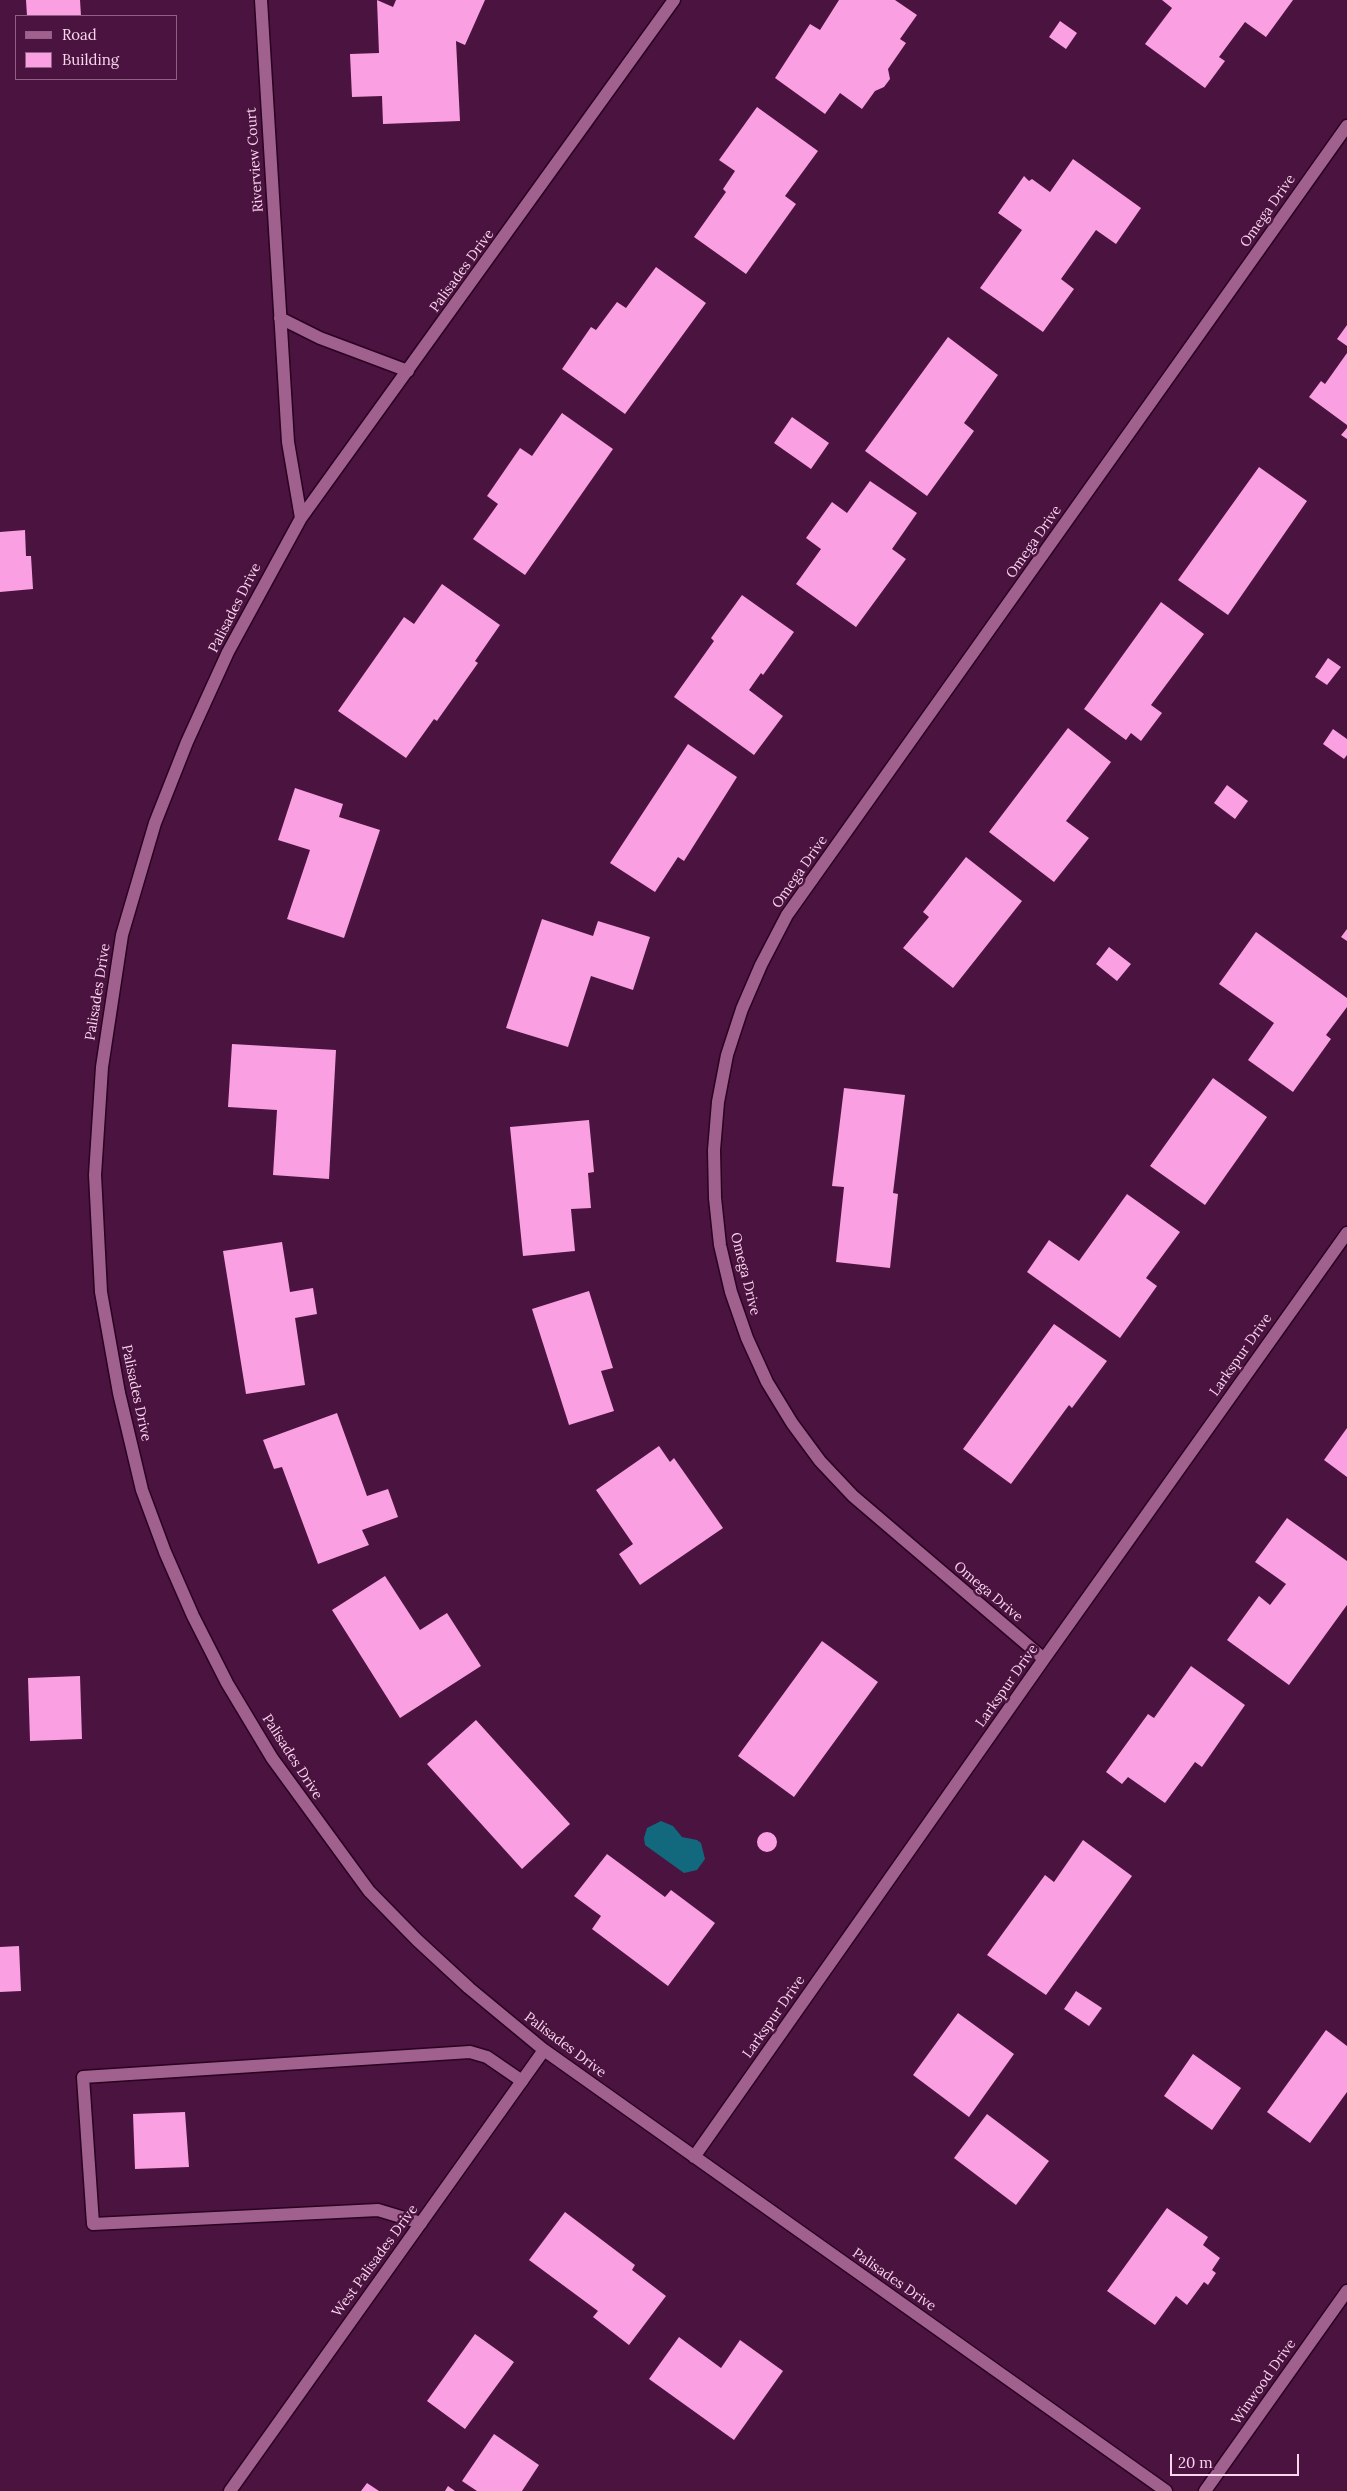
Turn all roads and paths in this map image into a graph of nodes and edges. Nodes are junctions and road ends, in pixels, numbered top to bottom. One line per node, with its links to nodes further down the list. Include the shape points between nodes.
1 (260, 0): 4 (street, Riverview Court)
2 (674, 0): 5 (street, Palisades Drive)
3 (1347, 126): 8 (street, Omega Drive, via 788,916 742,1009 718,1102 714,1150 720,1246 731,1292 767,1382 814,1453 853,1496)
4 (280, 318): 5 (street, via 320,338); 6 (street, Riverview Court, via 288,442)
5 (408, 371): 6 (street, Palisades Drive)
6 (301, 518): 9 (street, Palisades Drive, via 228,652 187,742 155,823 122,935 102,1067 95,1175 101,1292 119,1393 142,1490 164,1552 227,1683 272,1758 369,1891 416,1940)
7 (1347, 1233): 8 (street, Larkspur Drive)
8 (1044, 1659): 11 (street, Larkspur Drive)
9 (544, 2050): 10 (street, West Palisades Drive); 11 (street, Palisades Drive)
10 (522, 2081): 12 (street, West Palisades Drive); 12 (street, via 487,2057 470,2052 83,2077 93,2224 378,2210)
11 (694, 2157): 15 (street, Palisades Drive)
12 (421, 2223): 14 (street, West Palisades Drive)
13 (1347, 2291): 16 (street, Winwood Drive)
14 (230, 2491)
15 (1166, 2491)
16 (1205, 2491)

